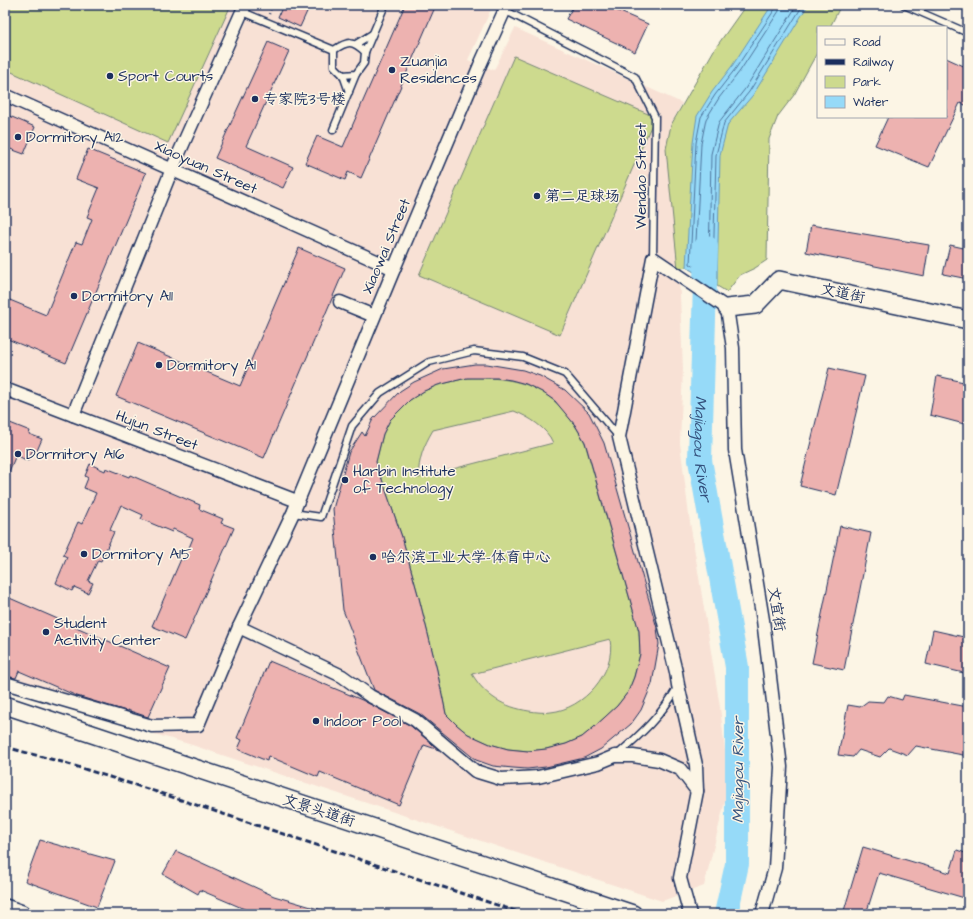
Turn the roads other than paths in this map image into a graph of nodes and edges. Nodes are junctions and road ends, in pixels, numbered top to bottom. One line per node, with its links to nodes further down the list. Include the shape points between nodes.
1 (385, 5): 6 (lane)
2 (904, 5): 5 (lane)
3 (505, 7): 16 (lane, Wendao Street, via 636,77 655,117); 17 (street, Xiaowai Street)
4 (244, 8): 8 (lane); 15 (street)
5 (968, 33)
6 (372, 34): 7 (lane); 9 (lane)
7 (356, 44): 8 (lane, via 345,43); 9 (lane)
8 (334, 50): 11 (lane, via 334,66)
9 (364, 52): 10 (lane, via 364,63)
10 (356, 74): 11 (lane); 12 (lane)
11 (343, 75): 12 (lane)
12 (349, 92): 14 (lane)
13 (5, 95): 15 (street, Xiaoyuan Street)
14 (333, 130)
15 (172, 169): 17 (street, Xiaoyuan Street); 23 (street)
16 (658, 261): 19 (street); 24 (street)
17 (394, 269): 20 (street, Xiaowai Street)
18 (340, 302): 20 (street)
19 (727, 308): 21 (main road, 文道街, via 755,304 779,280); 37 (street, 文宜街, via 733,348 735,450 763,620 781,767 775,868)
20 (374, 316): 25 (street, Xiaowai Street)
21 (968, 320)
22 (5, 389): 23 (street, Hujun Street)
23 (73, 415): 25 (street, Hujun Street)
24 (619, 437): 26 (lane, via 565,374 523,357 474,351 429,362 380,393 352,426 320,517); 29 (street)
25 (297, 501): 26 (street, Xiaowai Street)
26 (293, 513): 27 (street, Xiaowai Street)
27 (239, 627): 28 (street, Xiaowai Street, via 198,725 152,726); 31 (street, via 342,676 370,696 415,720 475,771 501,779 538,777 598,763)
28 (5, 683)
29 (678, 685): 31 (lane, via 647,728); 32 (street, via 696,765)
30 (5, 705): 35 (main road, 文景头道街)
31 (615, 756): 32 (street, via 659,760 680,769)
32 (696, 791): 36 (street, via 680,878)
33 (5, 908): 34 (main road)
34 (22, 914)
35 (633, 914)
36 (690, 914)
37 (762, 914)

